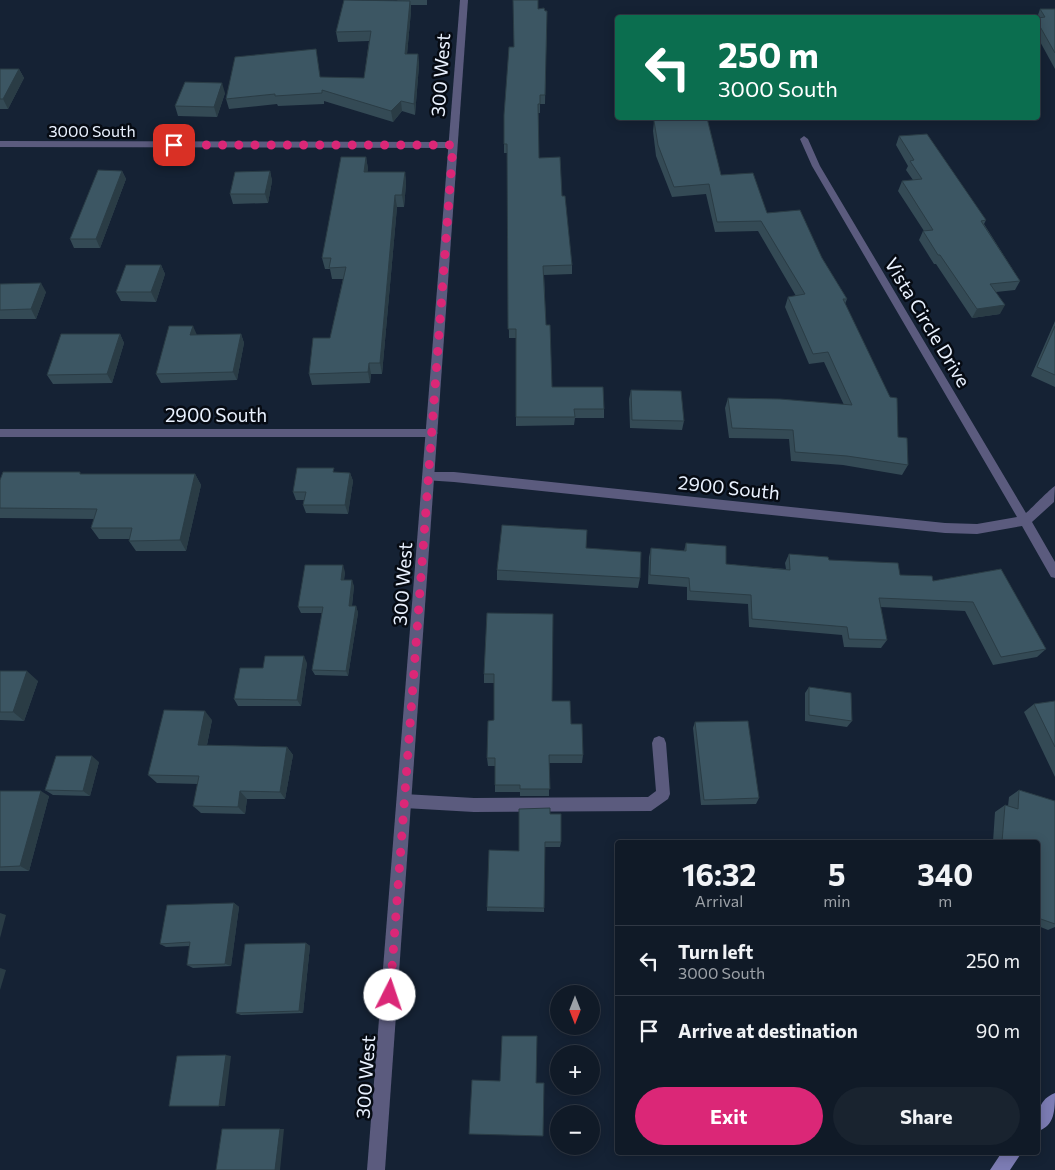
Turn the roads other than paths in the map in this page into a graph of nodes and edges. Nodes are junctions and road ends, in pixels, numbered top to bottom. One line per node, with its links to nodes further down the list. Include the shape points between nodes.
1 (464, 0): 4 (street, 300 West)
2 (804, 139): 9 (street, Vista Circle Drive, via 816,166)
3 (0, 144): 4 (street, 3000 South)
4 (453, 145): 6 (street, 300 West)
5 (0, 433): 6 (street, 2900 South)
6 (432, 434): 7 (street, 300 West)
7 (428, 477): 9 (street, 2900 South, via 454,477 945,528 976,529); 12 (street, 300 West)
8 (1055, 491): 9 (street)
9 (1025, 521): 10 (street, Vista Circle Drive)
10 (1055, 573)
11 (659, 742): 12 (street, via 663,794 651,804 474,805)
12 (404, 801): 16 (street, 300 West)
13 (1055, 1102): 14 (main road)
14 (1040, 1121)
15 (1012, 1155): 17 (main road)
16 (376, 1170)
17 (999, 1170)

